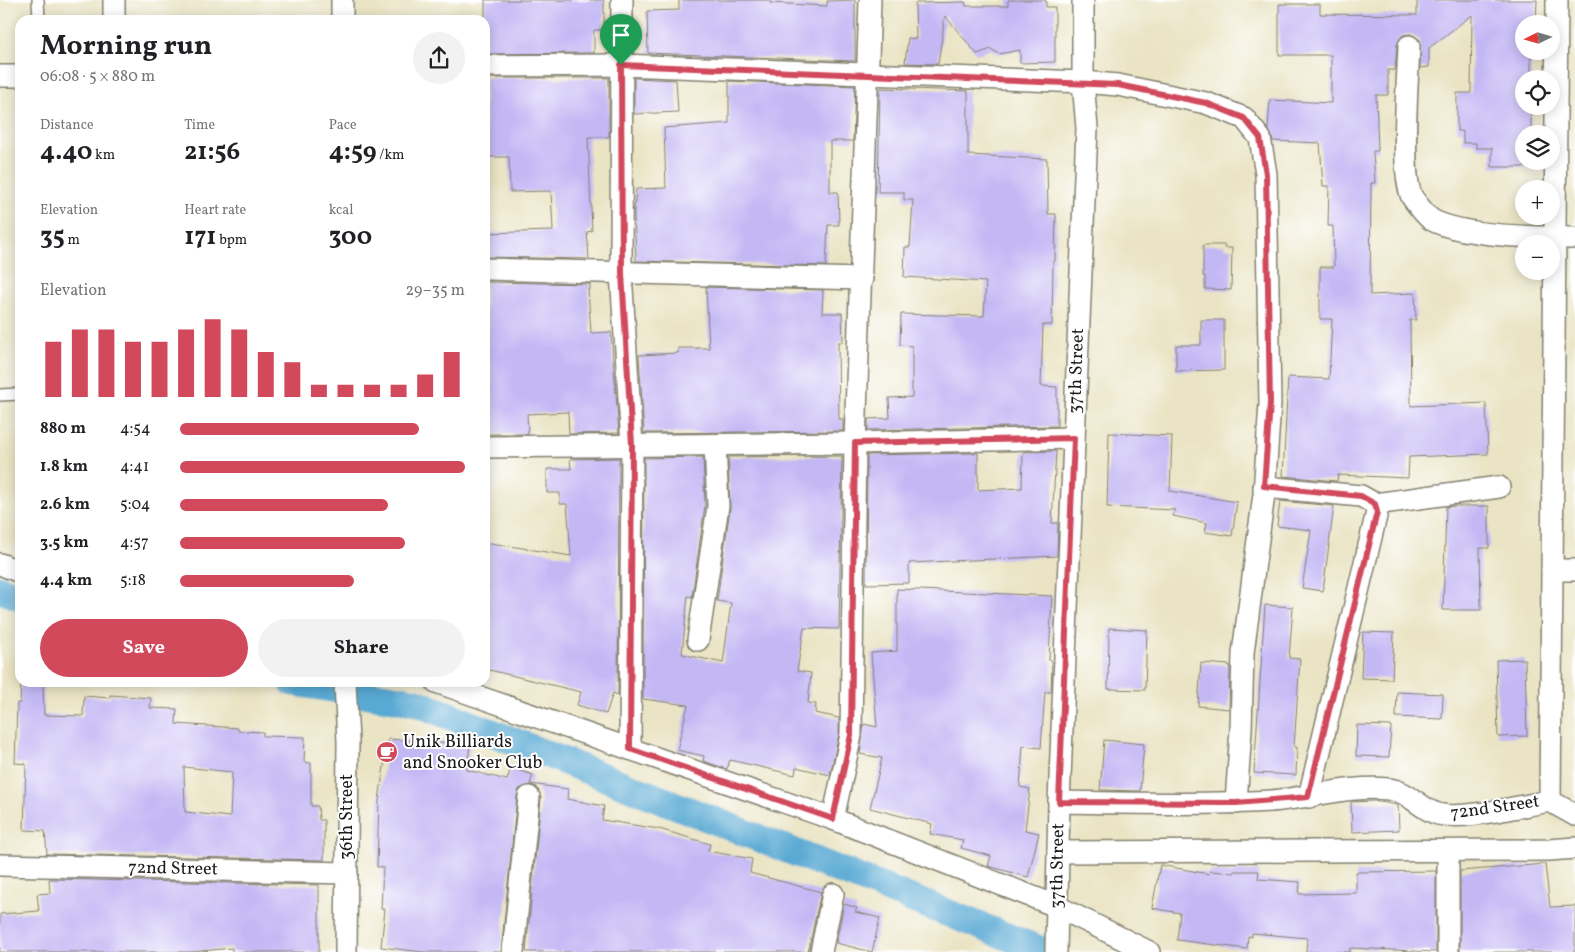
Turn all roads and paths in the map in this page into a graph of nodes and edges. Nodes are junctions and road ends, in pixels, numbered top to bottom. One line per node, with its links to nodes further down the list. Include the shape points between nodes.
1 (38, 0): 8 (lane)
2 (114, 0): 9 (street)
3 (342, 0): 10 (street)
4 (622, 0): 12 (street)
5 (870, 0): 14 (street)
6 (1083, 0): 17 (street, 37th Street)
7 (1557, 0): 18 (street)
8 (39, 15)
9 (114, 15)
10 (342, 15)
11 (1409, 46): 18 (street, via 1406,165 1412,196 1431,219 1448,226 1481,232)
12 (621, 65): 13 (street); 14 (street); 20 (street)
13 (490, 66)
14 (868, 74): 17 (street); 21 (street)
15 (0, 76): 16 (street)
16 (15, 76)
17 (1083, 82): 24 (street, 37th Street, via 1087,128); 29 (street, via 1118,85 1206,103 1244,118 1260,138 1266,174 1270,403)
18 (1565, 238): 34 (street)
19 (490, 269): 20 (street)
20 (622, 273): 21 (street); 26 (street)
21 (862, 279): 25 (street)
22 (15, 394): 23 (lane)
23 (0, 395)
24 (1074, 438): 25 (street); 43 (street, 37th Street)
25 (855, 443): 27 (street); 46 (street, via 851,735)
26 (632, 445): 27 (street); 28 (street); 39 (street)
27 (715, 445): 36 (street, via 718,506)
28 (490, 446)
29 (1264, 486): 31 (street, via 1361,496); 44 (street, via 1243,653)
30 (1499, 487): 31 (street)
31 (1375, 504): 41 (street, via 1377,512)
32 (0, 564): 33 (street)
33 (15, 570)
34 (1552, 570): 35 (street); 42 (street)
35 (1575, 570)
36 (698, 640)
37 (345, 687): 51 (street, 36th Street, via 348,742)
38 (450, 687): 39 (street)
39 (630, 749): 46 (street)
40 (529, 797): 55 (street)
41 (1308, 797): 42 (street, 72nd Street, via 1390,789 1416,799 1434,813 1452,817); 44 (street, 72nd Street)
42 (1550, 800): 45 (street, 72nd Street)
43 (1059, 802): 44 (street, 72nd Street); 49 (street, 37th Street)
44 (1236, 803)
45 (1575, 815)
46 (833, 819): 53 (street)
47 (1575, 848): 48 (street)
48 (1448, 851): 49 (street); 59 (street)
49 (1058, 852): 53 (street, 37th Street)
50 (0, 865): 51 (street, 72nd Street)
51 (346, 872): 54 (street, 36th Street)
52 (833, 894): 56 (street)
53 (1057, 916): 57 (street, 37th Street); 58 (street)
54 (346, 952)
55 (513, 952)
56 (821, 952)
57 (1056, 952)
58 (1149, 952)
59 (1448, 952)

